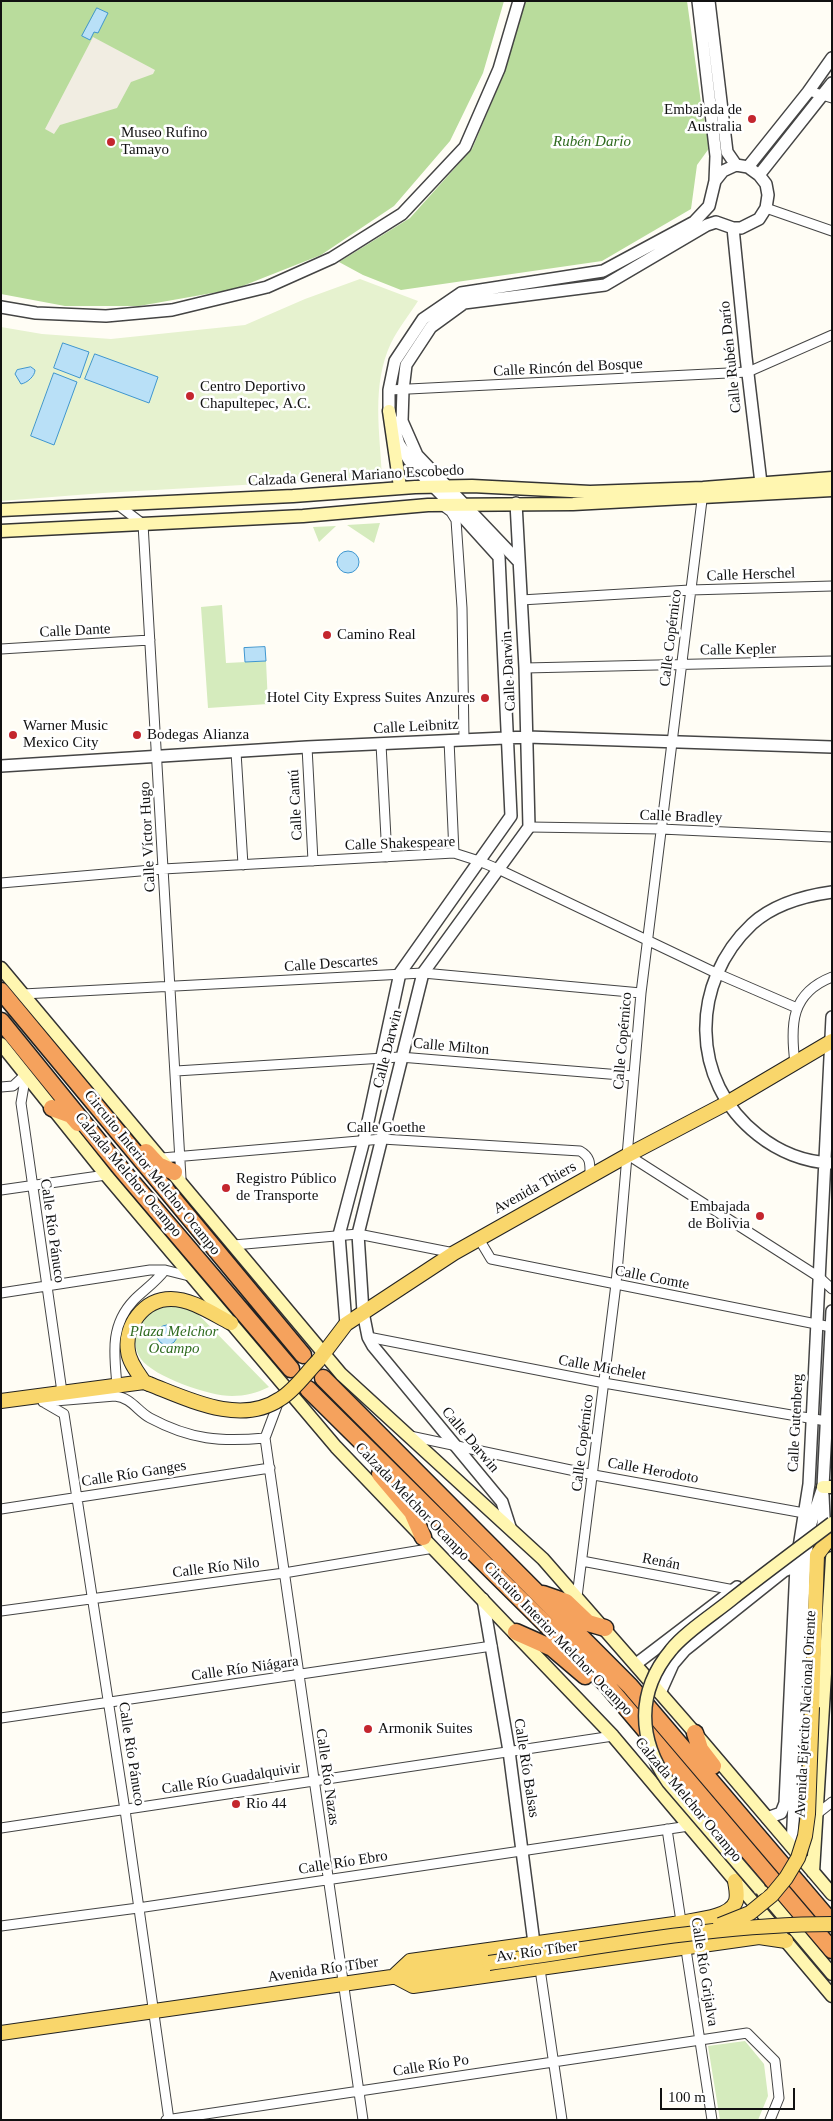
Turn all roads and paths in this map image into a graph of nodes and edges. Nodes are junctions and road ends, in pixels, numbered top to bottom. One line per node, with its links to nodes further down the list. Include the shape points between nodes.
1 (519, 1): 18 (street, via 499,69 465,147 402,214 332,258 267,287 172,310 106,316 36,313)
2 (698, 1): 11 (street, Calle Rubén Darío, via 716,156)
3 (709, 1): 8 (street, via 727,152)
4 (832, 58): 6 (street)
5 (832, 83): 7 (street)
6 (809, 91): 7 (street); 9 (street)
7 (828, 97): 10 (street)
8 (736, 165): 9 (street); 11 (street, via 723,171)
9 (748, 167): 10 (street)
10 (759, 175): 12 (street, via 766,184)
11 (713, 186): 13 (street, Calle Rubén Darío, via 713,206 718,218); 15 (street, via 709,206 694,222 603,270)
12 (766, 208): 13 (street, via 753,223); 14 (street)
13 (730, 227): 16 (street, via 716,222 707,225 605,285); 20 (street, Calle Rubén Darío)
14 (832, 231)
15 (570, 276): 16 (street); 17 (street)
16 (572, 290): 17 (street)
17 (462, 298): 21 (street, Calle Darwin, via 422,318 395,361); 22 (street, via 430,327 406,365)
18 (1, 307)
19 (832, 335): 20 (street)
20 (748, 372): 22 (street, Calle Rincón del Bosque); 25 (street, Calle Rubén Darío)
21 (389, 390): 22 (street, Calle Rincón del Bosque); 23 (street, Calle Darwin)
22 (402, 390): 27 (street, via 405,432 417,455)
23 (390, 411): 26 (street, Calle Darwin, via 399,444); 28 (main road)
24 (832, 478): 25 (main road, Calzada General Mariano Escobedo)
25 (761, 483): 30 (main road, Calzada General Mariano Escobedo)
26 (432, 486): 27 (main road, Calzada General Mariano Escobedo); 28 (main road, Calzada General Mariano Escobedo); 34 (street, Calle Darwin)
27 (446, 486): 30 (main road, Calzada General Mariano Escobedo, via 590,492); 33 (street)
28 (400, 487): 32 (main road, Calzada General Mariano Escobedo, via 293,496)
29 (832, 490): 30 (main road, Calzada General Mariano Escobedo)
30 (703, 492): 31 (main road, Calzada General Mariano Escobedo, via 573,504); 40 (street, Calle Copérnico)
31 (516, 503): 33 (main road, Calzada General Mariano Escobedo); 38 (street, Calle Darwin)
32 (118, 504): 35 (main road, Calzada General Mariano Escobedo); 36 (street)
33 (465, 504): 34 (main road, Calzada General Mariano Escobedo); 38 (street)
34 (446, 505): 36 (main road, Calzada General Mariano Escobedo); 47 (street, Calle Darwin, via 498,557); 49 (street, via 456,520 462,608)
35 (1, 510)
36 (143, 524): 37 (main road, Calzada General Mariano Escobedo); 42 (street, Calle Víctor Hugo)
37 (1, 531)
38 (519, 562): 41 (street, Calle Darwin)
39 (832, 586): 40 (street, Calle Herschel)
40 (690, 590): 41 (street, Calle Herschel); 45 (street, Calle Copérnico)
41 (521, 600): 46 (street, Calle Darwin)
42 (150, 640): 43 (street, Calle Dante); 56 (street, Calle Víctor Hugo)
43 (1, 649)
44 (832, 661): 45 (street, Calle Kepler)
45 (681, 665): 46 (street, Calle Kepler); 51 (street, Calle Copérnico)
46 (525, 668): 48 (street, Calle Darwin)
47 (507, 737): 48 (street, Calle Leibnitz); 49 (street, Calle Leibnitz); 64 (street, Calle Darwin, via 510,816)
48 (527, 737): 51 (street, Calle Leibnitz); 58 (street, Calle Darwin)
49 (464, 739): 50 (street, Calle Leibnitz)
50 (449, 740): 52 (street, Calle Leibnitz); 61 (street)
51 (672, 740): 54 (street, Calle Leibnitz); 59 (street, Calle Copérnico)
52 (381, 744): 53 (street, Calle Leibnitz); 62 (street)
53 (307, 747): 55 (street, Calle Leibnitz); 63 (street, Calle Cantú)
54 (832, 747)
55 (236, 752): 56 (street, Calle Leibnitz); 65 (street)
56 (156, 756): 57 (street, Calle Leibnitz); 66 (street, Calle Víctor Hugo)
57 (1, 766)
58 (530, 827): 59 (street, Calle Bradley); 67 (street, Calle Darwin)
59 (661, 829): 60 (street, Calle Bradley); 70 (street, Calle Copérnico)
60 (832, 837)
61 (454, 853): 62 (street, Calle Shakespeare); 64 (street, Calle Shakespeare)
62 (387, 857): 63 (street, Calle Shakespeare)
63 (313, 861): 65 (street, Calle Shakespeare)
64 (479, 861): 67 (street, Calle Shakespeare); 74 (street, Calle Darwin)
65 (244, 865): 66 (street, Calle Shakespeare)
66 (163, 869): 68 (street, Calle Shakespeare); 76 (street, Calle Víctor Hugo)
67 (498, 869): 70 (street, Calle Shakespeare); 72 (street, Calle Darwin)
68 (1, 883)
69 (832, 892): 73 (street, via 808,895 779,906 753,923 732,946)
70 (647, 940): 73 (street, Calle Shakespeare); 78 (street, Calle Copérnico)
71 (1, 968): 79 (main road)
72 (423, 973): 74 (street, Calle Descartes); 78 (street, Calle Descartes); 85 (street, Calle Darwin)
73 (716, 973): 80 (street, Calle Shakespeare); 92 (street, via 707,1005 705,1039 712,1072)
74 (400, 974): 76 (street, Calle Descartes); 86 (street, Calle Darwin)
75 (832, 977): 80 (street, via 819,982)
76 (171, 988): 79 (street, Calle Descartes); 88 (street, Calle Víctor Hugo)
77 (1, 991): 94 (highway, Circuito Interior Melchor Ocampo)
78 (641, 993): 90 (street, Calle Copérnico)
79 (23, 994): 100 (main road)
80 (797, 1008): 87 (street, via 792,1040)
81 (832, 1017): 83 (street, Calle Gutenberg)
82 (1, 1021): 97 (highway, Circuito Interior Melchor Ocampo)
83 (831, 1042): 87 (main road, Avenida Thiers); 101 (street, Calle Gutenberg)
84 (1, 1044): 89 (main road, Calzada Melchor Ocampo)
85 (400, 1057): 86 (street, Calle Milton); 90 (street, Calle Milton); 95 (street, Calle Darwin)
86 (380, 1058): 88 (street, Calle Milton); 96 (street, Calle Darwin)
87 (795, 1063): 92 (main road, Avenida Thiers)
88 (176, 1071): 99 (street, Calle Víctor Hugo)
89 (26, 1074): 91 (street, via 13,1086); 93 (main road, Calzada Melchor Ocampo); 105 (street, Calle Río Pánuco, via 21,1104)
90 (633, 1076): 98 (street, Calle Copérnico)
91 (1, 1087)
92 (727, 1103): 98 (main road, Avenida Thiers); 101 (street, via 769,1144 796,1156)
93 (52, 1108): 97 (highway, via 71,1115 93,1141); 102 (main road, Calzada Melchor Ocampo)
94 (107, 1119): 104 (highway, via 124,1128 158,1166); 126 (highway, Circuito Interior Melchor Ocampo)
95 (382, 1139): 96 (street, Calle Goethe); 103 (street, Calle Goethe, via 580,1151 589,1159); 107 (street, Calle Darwin)
96 (364, 1140): 99 (street, Calle Goethe); 108 (street, Calle Darwin)
97 (105, 1148): 127 (highway, Circuito Interior Melchor Ocampo)
98 (628, 1155): 103 (main road, Avenida Thiers); 114 (street); 115 (street, Calle Copérnico)
99 (180, 1157): 100 (street, Calle Goethe); 104 (street, Calle Víctor Hugo)
100 (162, 1158): 104 (main road)
101 (828, 1163): 114 (street, Calle Gutenberg)
102 (106, 1175): 105 (street); 113 (main road, Calzada Melchor Ocampo)
103 (590, 1176): 109 (main road, Avenida Thiers)
104 (178, 1177): 110 (main road)
105 (32, 1186): 106 (street); 116 (street, Calle Río Pánuco)
106 (1, 1190)
107 (358, 1234): 108 (street); 111 (street); 120 (street, Calle Darwin)
108 (338, 1235): 110 (street); 122 (street, Calle Darwin)
109 (479, 1239): 111 (main road, Avenida Thiers); 115 (street, Calle Comte, via 491,1259)
110 (234, 1245): 126 (main road)
111 (454, 1253): 120 (main road, Avenida Thiers)
112 (165, 1270): 113 (street); 116 (street); 131 (street, via 120,1318 115,1346)
113 (193, 1277): 121 (main road, Calzada Melchor Ocampo)
114 (819, 1277): 117 (street); 123 (street, Calle Gutenberg)
115 (616, 1284): 123 (street, Calle Comte); 129 (street, Calle Copérnico)
116 (46, 1286): 118 (street); 133 (street, Calle Río Pánuco)
117 (832, 1289)
118 (1, 1293)
119 (832, 1311): 124 (street, Calle Gutenberg)
120 (363, 1312): 122 (main road, Avenida Thiers); 125 (street, Calle Darwin)
121 (231, 1323): 130 (main road, via 184,1300 169,1299 144,1309 136,1317 128,1336 128,1353); 134 (main road, Calzada Melchor Ocampo)
122 (346, 1324): 126 (main road, Avenida Thiers)
123 (816, 1324): 124 (street, Calle Comte); 137 (street, Calle Gutenberg)
124 (831, 1327): 138 (street, Calle Gutenberg)
125 (368, 1337): 129 (street, Calle Michelet); 142 (street, Calle Darwin)
126 (315, 1357): 134 (main road, Avenida Thiers, bridge); 139 (main road, via 341,1374)
127 (291, 1369)
128 (322, 1378): 160 (highway, Circuito Interior Melchor Ocampo)
129 (604, 1382): 137 (street, Calle Michelet); 144 (street, Calle Copérnico)
130 (146, 1383): 131 (main road); 134 (main road, bridge, via 194,1402 225,1409 260,1408)
131 (117, 1385): 133 (main road)
132 (308, 1389): 141 (highway, Circuito Interior Melchor Ocampo)
133 (62, 1392): 135 (main road)
134 (283, 1392): 140 (street); 152 (main road, Calzada Melchor Ocampo)
135 (39, 1400): 136 (main road); 140 (street, via 123,1397 148,1417 189,1435 229,1441); 146 (street, Calle Río Pánuco, via 64,1414)
136 (1, 1401)
137 (811, 1418): 138 (street, Calle Michelet); 148 (street, Calle Gutenberg, via 809,1484)
138 (829, 1421): 145 (street, Calle Gutenberg)
139 (410, 1436): 142 (street, Calle Herodoto); 150 (main road)
140 (266, 1438): 143 (street, Calle Río Nazas)
141 (364, 1446): 152 (highway, via 375,1468 412,1512); 170 (highway, Circuito Interior Melchor Ocampo)
142 (455, 1446): 144 (street, Calle Herodoto); 150 (street, Calle Darwin, via 502,1502)
143 (270, 1468): 146 (street, Calle Río Ganges); 158 (street, Calle Río Nazas)
144 (594, 1475): 148 (street, Calle Herodoto); 156 (street, Calle Copérnico)
145 (827, 1487): 154 (street); 177 (street, Calle Gutenberg, via 811,1523 805,1560)
146 (78, 1497): 147 (street, Calle Río Ganges); 161 (street, Calle Río Pánuco)
147 (1, 1509)
148 (804, 1513): 153 (street, Calle Gutenberg)
149 (832, 1523): 204 (main road, bridge, via 671,1649 655,1675 646,1700 645,1727 650,1751 668,1782)
150 (510, 1527): 162 (main road)
151 (832, 1535): 154 (main road)
152 (429, 1542): 158 (street, Calle Río Nilo); 163 (main road, Calzada Melchor Ocampo)
153 (800, 1542): 157 (street, Calle Gutenberg); 159 (street)
154 (818, 1555): 198 (main road, bridge, via 808,1814 798,1858 786,1878 750,1913)
155 (832, 1558): 178 (main road, Avenida Ejército Nacional Oriente)
156 (582, 1561): 159 (street, Renán); 162 (street, Calle Copérnico)
157 (796, 1566): 171 (street, via 784,1570 685,1650 673,1664); 177 (street, Calle Gutenberg)
158 (284, 1573): 161 (street, Calle Río Nilo); 169 (street, Calle Río Nazas)
159 (734, 1590): 168 (street)
160 (540, 1594): 165 (highway, via 566,1602 588,1623); 187 (highway, Circuito Interior Melchor Ocampo, via 630,1686)
161 (93, 1597): 164 (street, Calle Río Nilo); 172 (street, Calle Río Pánuco)
162 (578, 1597): 165 (main road)
163 (483, 1598): 166 (main road, Calzada Melchor Ocampo); 167 (street, Calle Río Balsas)
164 (1, 1611)
165 (605, 1628): 168 (main road)
166 (516, 1632): 170 (highway, via 552,1648 584,1676); 175 (main road, Calzada Melchor Ocampo)
167 (492, 1646): 169 (street, Calle Río Niágara); 176 (street, Calle Río Balsas)
168 (636, 1664): 171 (main road)
169 (298, 1675): 172 (street, Calle Río Niágara); 179 (street, Calle Río Nazas)
170 (606, 1684): 202 (highway, Circuito Interior Melchor Ocampo)
171 (660, 1692): 174 (main road)
172 (109, 1702): 173 (street, Calle Río Niágara); 181 (street, Calle Río Pánuco)
173 (1, 1718)
174 (695, 1733): 183 (main road); 187 (highway, via 700,1750 750,1811)
175 (613, 1736): 176 (street, Calle Río Guadalquivir); 184 (main road, Calzada Melchor Ocampo)
176 (509, 1751): 179 (street, Calle Río Guadalquivir); 189 (street, Calle Río Balsas)
177 (792, 1753): 178 (street); 183 (street, Calle Gutenberg, via 784,1808 779,1815); 188 (street, Calle Gutenberg)
178 (820, 1754): 182 (main road, Avenida Ejército Nacional Oriente)
179 (314, 1780): 181 (street, Calle Río Guadalquivir); 191 (street, Calle Río Nazas)
180 (832, 1802): 182 (street)
181 (125, 1810): 185 (street, Calle Río Guadalquivir); 194 (street, Calle Río Pánuco)
182 (817, 1814): 190 (main road, Avenida Ejército Nacional Oriente)
183 (767, 1818): 188 (main road)
184 (689, 1826): 186 (street, Calle Río Ebro); 192 (main road, Calzada Melchor Ocampo)
185 (1, 1828)
186 (666, 1829): 189 (street, Calle Río Ebro); 195 (street, Calle Río Grijalva)
187 (759, 1836): 196 (highway, Circuito Interior Melchor Ocampo)
188 (792, 1847): 190 (main road)
189 (523, 1850): 191 (street, Calle Río Ebro); 200 (street, Calle Río Balsas)
190 (813, 1872): 193 (main road)
191 (327, 1879): 194 (street, Calle Río Ebro); 206 (street, Calle Río Nazas)
192 (735, 1881): 195 (main road, Avenida Río Tíber, via 737,1898 729,1910 716,1916); 199 (main road, Calzada Melchor Ocampo)
193 (832, 1894)
194 (138, 1908): 197 (street, Calle Río Ebro); 208 (street, Calle Río Pánuco)
195 (678, 1923): 200 (main road, Avenida Río Tíber); 201 (main road)
196 (832, 1923): 198 (main road, bridge, via 780,1924)
197 (1, 1926)
198 (699, 1934): 205 (main road, bridge)
199 (786, 1941): 201 (main road, via 763,1937); 207 (main road, Calzada Melchor Ocampo)
200 (534, 1943): 205 (main road, Avenida Río Tíber, via 410,1961)
201 (682, 1948): 203 (main road, Av. Río Tíber); 210 (street, Calle Río Grijalva)
202 (832, 1950)
203 (540, 1969): 205 (main road, Av. Río Tíber, via 413,1986); 211 (street)
204 (832, 1974)
205 (394, 1976): 206 (main road, Avenida Río Tíber)
206 (344, 1984): 208 (main road, Avenida Río Tíber); 212 (street, Calle Río Nazas)
207 (832, 1996)
208 (153, 2011): 209 (main road, Avenida Río Tíber); 213 (street, Calle Río Pánuco)
209 (1, 2033)
210 (701, 2040): 211 (street, Calle Río Po); 216 (street, Calle Río Grijalva); 217 (street, Calle Río Po, via 747,2033 775,2061 779,2098)
211 (554, 2061): 212 (street, Calle Río Po); 215 (street)
212 (359, 2091): 213 (street, Calle Río Po); 214 (street, Calle Río Nazas)
213 (168, 2120)
214 (363, 2120)
215 (562, 2120)
216 (712, 2120)
217 (770, 2120)

